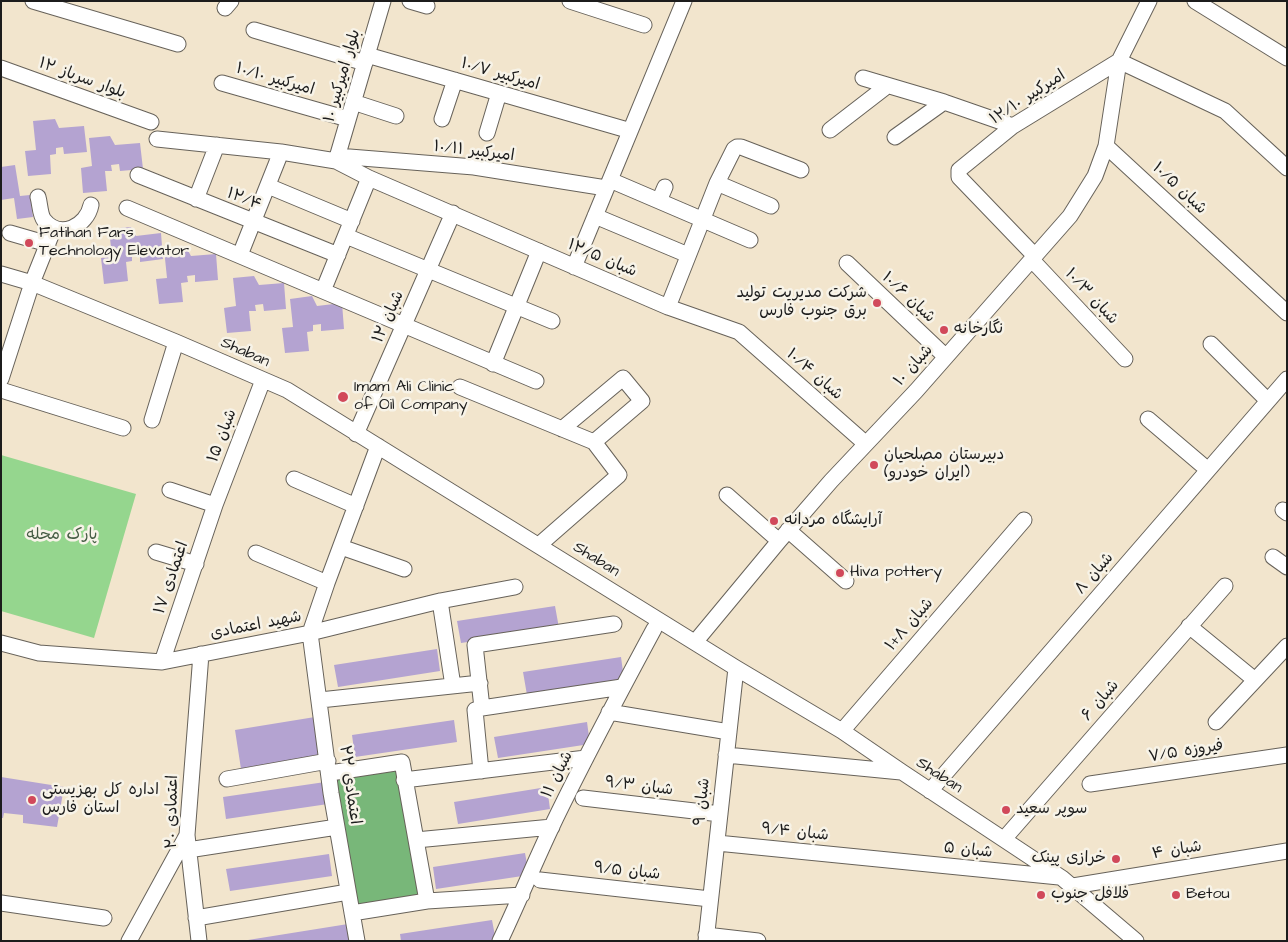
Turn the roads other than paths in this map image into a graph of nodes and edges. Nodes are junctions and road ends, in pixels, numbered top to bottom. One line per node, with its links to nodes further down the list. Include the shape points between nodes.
1 (34, 1): 11 (street)
2 (383, 1): 13 (street, ۱۰ بلوار امیرکبیر)
3 (410, 1): 8 (street)
4 (570, 1): 9 (street)
5 (684, 1): 43 (street)
6 (1149, 1): 14 (street)
7 (1194, 1): 12 (street)
8 (427, 6)
9 (644, 24)
10 (254, 30): 13 (street, ۱۰/۷ امیرکبیر)
11 (178, 44)
12 (1287, 58)
13 (366, 59): 17 (street, ۱۰/۷ امیرکبیر); 21 (street, ۱۰ بلوار امیرکبیر)
14 (1119, 61): 27 (street, ۱۲/۱۰ امیرکبیر); 34 (street, ۱۰ شبان); 37 (street, via 1225,111)
15 (1, 68): 26 (street, ۱۲ بلوار سرباز)
16 (863, 78): 19 (street)
17 (455, 80): 20 (street, ۱۰/۷ امیرکبیر); 25 (street)
18 (222, 83): 24 (street, ۱۰/۱۰ امیرکبیر)
19 (887, 86): 22 (street); 29 (street)
20 (499, 93): 28 (street, ۱۰/۷ امیرکبیر); 30 (street)
21 (353, 102): 23 (street); 24 (street, ۱۰ بلوار امیرکبیر)
22 (944, 102): 27 (street); 31 (street)
23 (396, 116)
24 (348, 119): 36 (street, ۱۰ بلوار امیرکبیر)
25 (442, 119)
26 (151, 122)
27 (1014, 126): 39 (street, ۱۲/۱۰ امیرکبیر)
28 (624, 129)
29 (830, 130)
30 (487, 132)
31 (895, 137)
32 (157, 139): 33 (street)
33 (217, 145): 35 (street); 46 (street)
34 (1106, 146): 64 (street, ۱۰ شبان, via 1095,176 1070,216); 73 (street, ۱۰/۵ شبان)
35 (281, 152): 36 (street); 44 (street)
36 (337, 158): 41 (street, ۱۲/۵ شبان); 43 (street, ۱۰/۱۱ امیرکبیر, via 474,167)
37 (1287, 168)
38 (801, 170): 42 (street, via 741,146 737,147)
39 (959, 170): 64 (street, ۱۰/۳ شبان, via 959,177)
40 (138, 175): 46 (street, ۱۲/۴)
41 (369, 178): 50 (street, ۱۲/۵ شبان); 53 (street)
42 (716, 183): 48 (street); 52 (street)
43 (608, 184): 51 (street); 52 (street, ۱۰/۱۱ امیرکبیر, via 662,194)
44 (268, 186): 53 (street); 54 (street)
45 (38, 197): 55 (street, via 43,219)
46 (196, 199): 54 (street, ۱۲/۴)
47 (92, 205): 55 (street, via 82,223 70,230)
48 (772, 206)
49 (127, 208): 61 (street)
50 (453, 213): 60 (street, ۱۲/۵ شبان); 67 (street, ۱۲ شبان)
51 (595, 216): 63 (street, via 647,232); 66 (street)
52 (702, 220): 58 (street, ۱۰/۱۱ امیرکبیر); 63 (street)
53 (352, 221): 57 (street)
54 (254, 222): 61 (street); 62 (street, ۱۲/۴)
55 (54, 228): 59 (street)
56 (10, 233): 59 (street)
57 (346, 236): 62 (street); 67 (street)
58 (750, 240)
59 (48, 244): 69 (street)
60 (539, 251): 66 (street, ۱۲/۵ شبان); 71 (street)
61 (240, 255): 70 (street)
62 (338, 255): 70 (street)
63 (688, 255): 72 (street)
64 (1034, 258): 79 (street, ۱۰ شبان); 80 (street, ۱۰/۳ شبان)
65 (847, 263): 79 (street, ۱۰/۶ شبان)
66 (574, 267): 72 (street, ۱۲/۵ شبان)
67 (430, 270): 71 (street); 75 (street, ۱۲ شبان)
68 (1, 274): 69 (street, Shaban)
69 (32, 283): 77 (street, Shaban); 82 (street)
70 (323, 291): 75 (street)
71 (516, 306): 74 (street); 81 (street)
72 (668, 307): 76 (street, ۱۲/۵ شبان)
73 (1287, 313)
74 (552, 321)
75 (405, 325): 81 (street); 93 (street, ۱۲ شبان)
76 (739, 332): 95 (street, ۱۰/۴ شبان)
77 (176, 342): 84 (street, Shaban); 90 (street)
78 (1211, 344): 88 (street)
79 (946, 357): 95 (street, ۱۰ شبان)
80 (1125, 359)
81 (493, 364): 85 (street)
82 (1, 379)
83 (1287, 379): 88 (street, ۸ شبان)
84 (263, 380): 93 (street, Shaban, via 287,390); 101 (street, ۱۵ شبان)
85 (536, 381)
86 (460, 387): 92 (street)
87 (1, 390): 91 (street)
88 (1268, 401): 97 (street, ۸ شبان)
89 (1148, 419): 97 (street)
90 (152, 420)
91 (123, 428)
92 (562, 429): 94 (street); 94 (street, via 623,378 642,401)
93 (356, 434): 96 (street, Shaban)
94 (594, 442): 105 (street, via 619,475)
95 (866, 444): 104 (street, ۱۰ شبان)
96 (378, 446): 102 (street); 105 (street, Shaban)
97 (1208, 470): 149 (street, ۸ شبان)
98 (294, 478): 102 (street)
99 (170, 490): 101 (street)
100 (727, 495): 104 (street)
101 (215, 505): 110 (street, ۱۷ اعتمادی)
102 (356, 506): 106 (street)
103 (1024, 520): 138 (street, ۱+۸ شبان)
104 (784, 535): 113 (street); 122 (street, ۱۰ شبان)
105 (539, 545): 122 (street, Shaban)
106 (341, 547): 112 (street); 114 (street)
107 (156, 552): 110 (street)
108 (256, 554): 114 (street)
109 (1273, 557): 111 (street)
110 (196, 564): 128 (street, ۱۷ اعتمادی)
111 (1287, 567)
112 (404, 568)
113 (846, 581)
114 (327, 583): 121 (street)
115 (1225, 586): 119 (street, ۶ شبان)
116 (516, 587): 117 (street, شهید اعتمادی)
117 (440, 601): 121 (street, شهید اعتمادی); 132 (street)
118 (614, 624): 131 (street, via 475,645)
119 (1189, 626): 130 (street); 154 (street, ۶ شبان)
120 (654, 629): 133 (street, ۱۱ شبان)
121 (310, 633): 127 (street, شهید اعتمادی); 134 (street, ۲۲ اعتمادی)
122 (696, 641): 129 (street, Shaban)
123 (1, 643): 125 (street, شهید اعتمادی)
124 (1287, 646): 130 (street)
125 (39, 653): 126 (street); 128 (street, شهید اعتمادی)
126 (1, 654)
127 (201, 654): 128 (street, شهید اعتمادی); 156 (street, ۲۰ اعتمادی)
128 (162, 662)
129 (736, 668): 138 (street, Shaban); 139 (street, ۹ شبان)
130 (1255, 680): 137 (street)
131 (480, 683): 132 (street); 135 (street)
132 (453, 686): 134 (street)
133 (622, 688): 135 (street); 136 (street, ۱۱ شبان)
134 (320, 700): 143 (street, ۲۲ اعتمادی)
135 (482, 708): 144 (street, via 475,710)
136 (609, 712): 139 (street); 142 (street, ۱۱ شبان)
137 (1216, 722)
138 (842, 731): 145 (street, Shaban)
139 (729, 732): 141 (street, ۹ شبان)
140 (1287, 754): 148 (street, ۷/۵ فیروزه)
141 (726, 755): 145 (street); 151 (street, ۹ شبان)
142 (586, 758): 144 (street); 153 (street, ۱۱ شبان)
143 (329, 767): 146 (street); 147 (street, via 402,762); 152 (street, ۲۲ اعتمادی)
144 (481, 771): 147 (street)
145 (902, 772): 149 (street, Shaban)
146 (227, 779)
147 (404, 780): 155 (street)
148 (1090, 784)
149 (930, 791): 154 (street, Shaban)
150 (583, 798): 151 (street, ۹/۳ شبان)
151 (720, 814): 157 (street, ۹ شبان)
152 (337, 827): 156 (street); 162 (street, ۲۲ اعتمادی)
153 (552, 827): 155 (street); 163 (street, ۱۱ شبان)
154 (1004, 839): 161 (street, Shaban)
155 (416, 840): 165 (street)
156 (188, 843): 169 (street, ۲۰ اعتمادی); 171 (street)
157 (717, 843): 159 (street, ۹/۴ شبان); 164 (street, ۹ شبان)
158 (1287, 851): 161 (street, ۴ شبان)
159 (871, 858): 161 (street, ۵ شبان)
160 (540, 880): 164 (street, ۹/۵ شبان)
161 (1068, 882): 176 (street, Shaban)
162 (348, 892): 167 (street, ۲۲ اعتمادی); 169 (street)
163 (522, 895): 165 (street); 174 (street, ۱۱ شبان)
164 (710, 899): 170 (street, ۹ شبان)
165 (427, 901): 167 (street)
166 (1, 903): 168 (street)
167 (352, 913): 173 (street, ۲۲ اعتمادی)
168 (104, 918)
169 (196, 918): 172 (street, ۲۰ اعتمادی)
170 (706, 938): 175 (street)
171 (130, 941)
172 (199, 941)
173 (357, 941)
174 (500, 941)
175 (758, 941)
176 (1136, 941)

